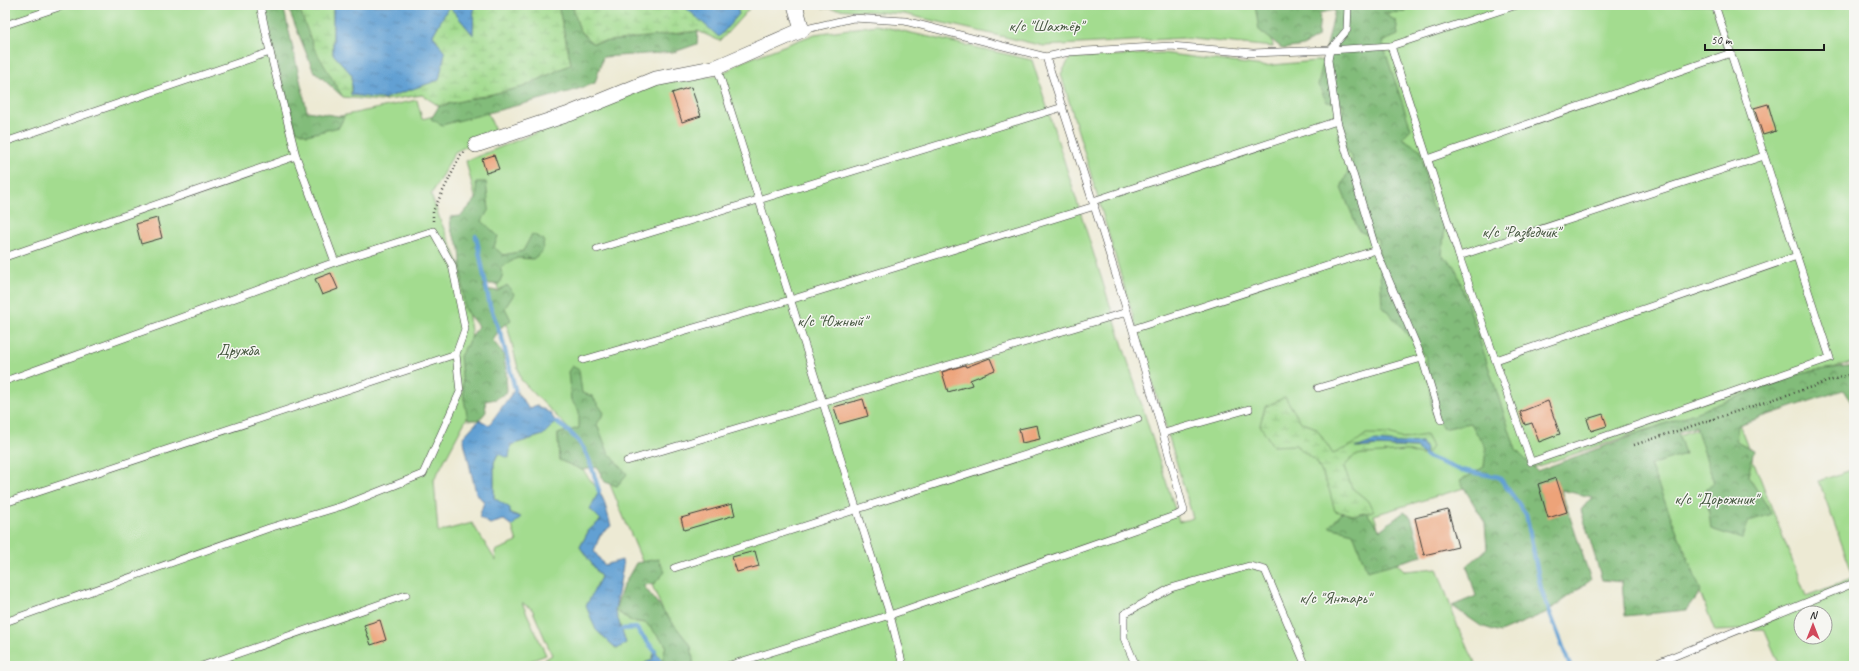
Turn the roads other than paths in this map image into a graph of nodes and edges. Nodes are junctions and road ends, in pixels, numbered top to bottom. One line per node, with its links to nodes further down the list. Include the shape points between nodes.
1 (65, 5): 7 (lane)
2 (260, 5): 11 (lane)
3 (795, 5): 8 (street)
4 (1348, 5): 10 (lane, via 1347,30)
5 (1517, 5): 9 (lane)
6 (1715, 5): 12 (lane)
7 (5, 25)
8 (802, 30): 13 (lane, via 853,18 905,21); 14 (street)
9 (1391, 46): 10 (lane); 21 (lane)
10 (1330, 50): 13 (lane, via 1253,54 1170,46 1069,52); 16 (lane, via 1328,60)
11 (270, 52): 17 (lane); 19 (lane)
12 (1730, 53): 20 (lane); 21 (lane)
13 (1046, 57): 15 (lane)
14 (716, 67): 18 (street, via 655,79 569,114); 22 (lane)
15 (1063, 107): 22 (lane); 23 (lane)
16 (1338, 121): 23 (lane, via 1098,198); 25 (lane)
17 (5, 142)
18 (476, 145)
19 (296, 156): 28 (lane); 29 (lane)
20 (1764, 156): 26 (lane); 27 (lane)
21 (1428, 159): 26 (lane)
22 (758, 199): 24 (lane); 30 (lane)
23 (1094, 204): 30 (lane); 31 (lane)
24 (597, 249)
25 (1376, 250): 32 (lane); 34 (lane)
26 (1459, 256): 36 (lane)
27 (1797, 256): 36 (lane); 36 (lane, via 1830,358 1531,462)
28 (5, 257)
29 (335, 262): 33 (lane, via 433,231 452,265 465,329); 37 (lane)
30 (790, 300): 35 (lane); 39 (lane)
31 (1127, 312): 32 (lane); 39 (lane)
32 (1132, 329): 43 (lane)
33 (456, 354): 45 (lane); 51 (lane, via 460,392 423,474 342,506 269,528)
34 (1422, 358): 38 (lane); 42 (lane)
35 (583, 360)
36 (1496, 360)
37 (5, 380)
38 (1318, 388)
39 (822, 401): 44 (lane); 46 (lane)
40 (1249, 409): 43 (lane)
41 (1138, 419): 46 (lane)
42 (1440, 420)
43 (1164, 433): 50 (lane, via 1184,511 1177,516)
44 (626, 461)
45 (5, 503)
46 (857, 510): 47 (lane); 50 (lane)
47 (674, 568)
48 (1854, 583): 57 (lane)
49 (406, 596): 52 (lane)
50 (890, 615): 53 (lane); 54 (lane)
51 (5, 622)
52 (202, 666)
53 (727, 666)
54 (903, 666)
55 (1136, 666): 56 (lane, via 1124,638 1124,614 1171,588 1249,566 1265,570)
56 (1306, 666)
57 (1650, 666)

